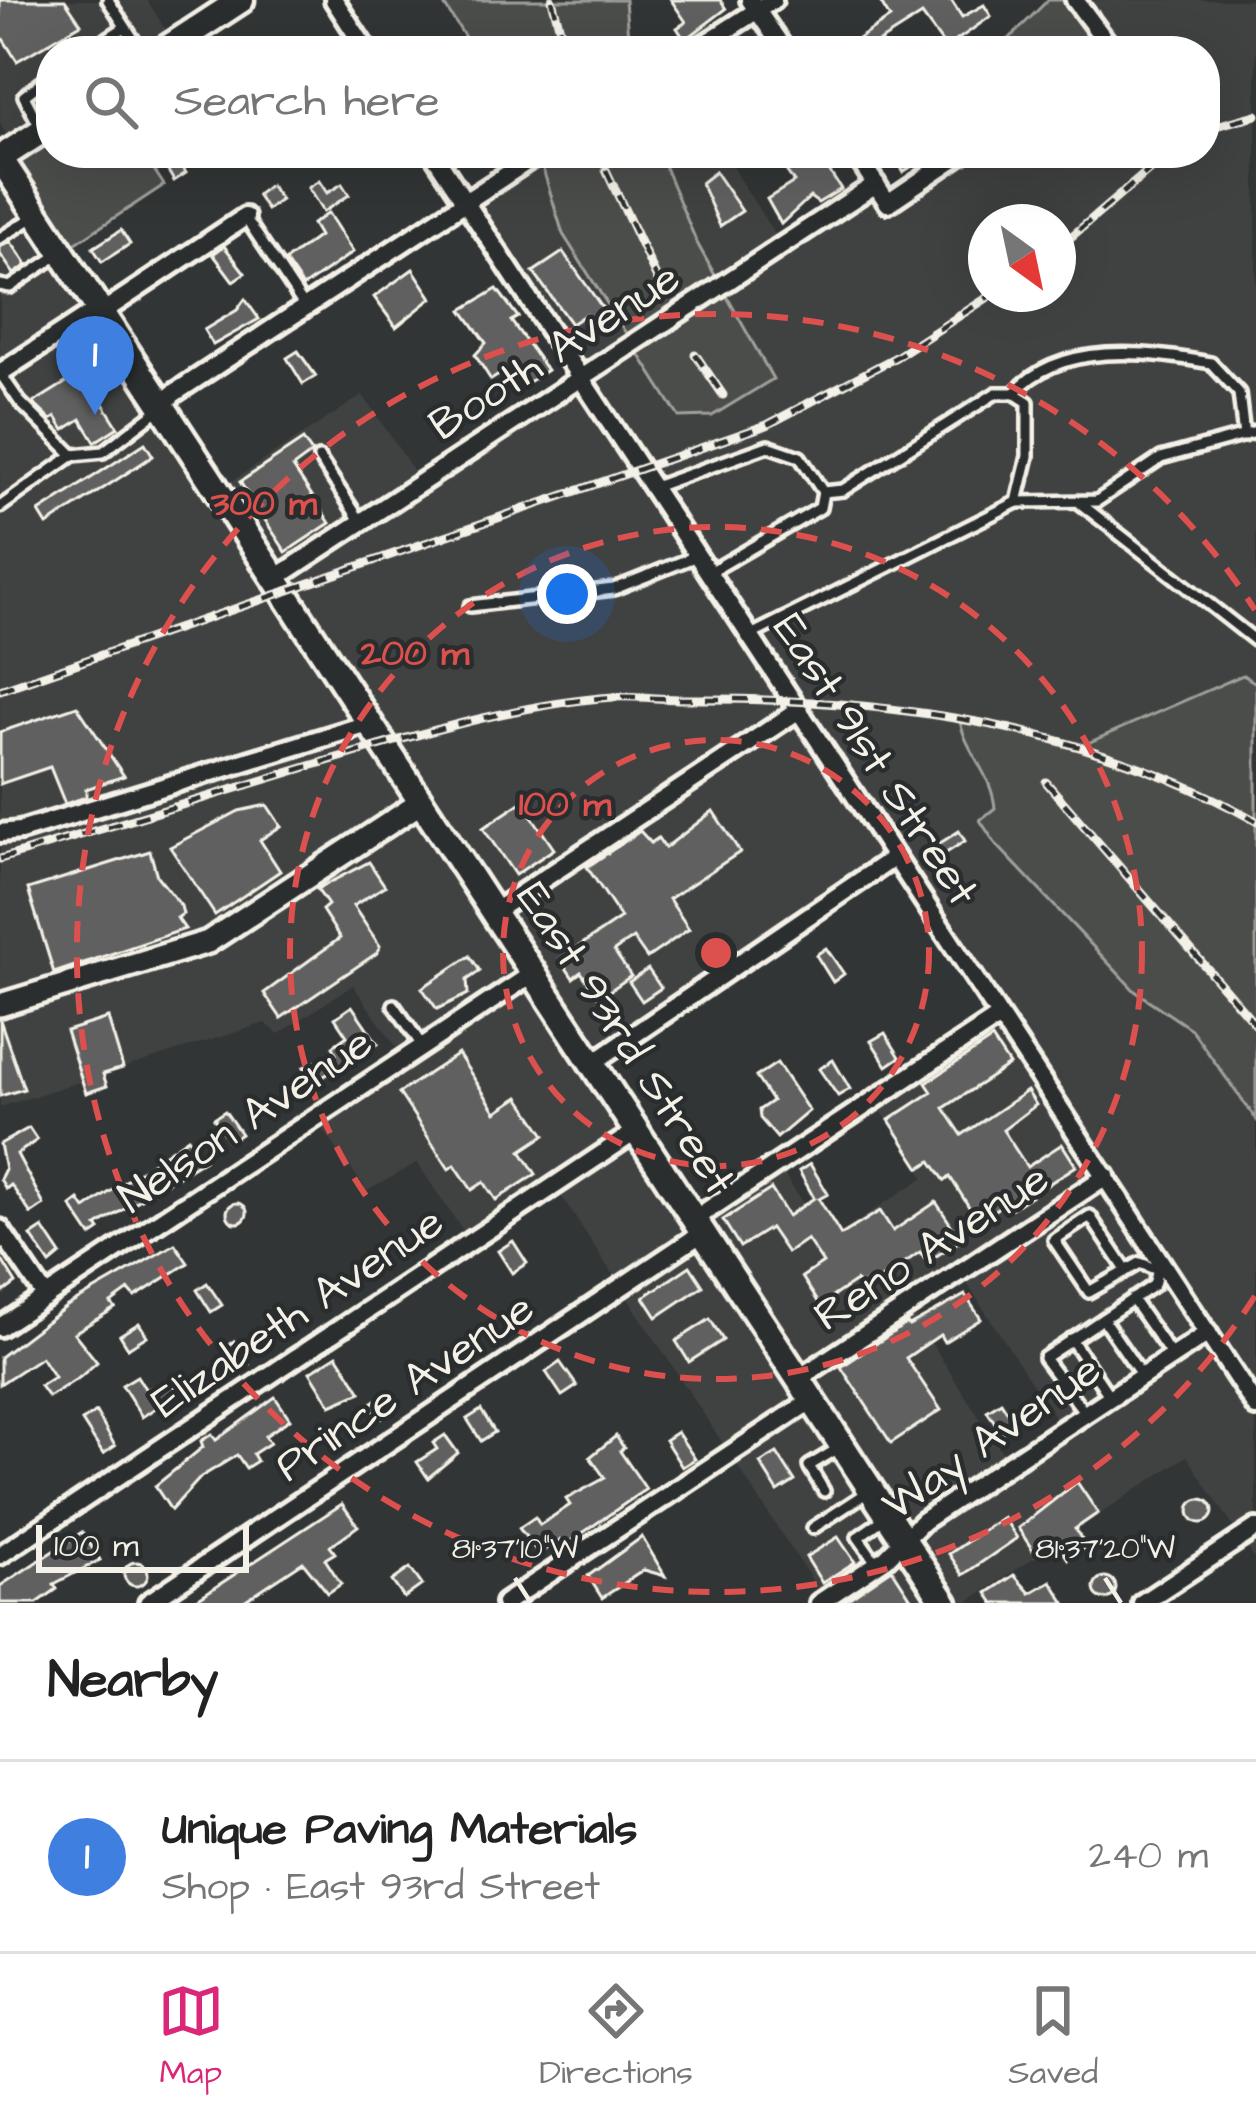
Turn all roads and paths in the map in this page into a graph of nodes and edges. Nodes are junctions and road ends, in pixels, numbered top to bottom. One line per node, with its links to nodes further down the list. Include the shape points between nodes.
1 (108, 0): 6 (lane)
2 (241, 0): 9 (main road)
3 (334, 0): 10 (street)
4 (1075, 0): 13 (street)
5 (760, 3): 11 (street); 12 (street)
6 (125, 27): 7 (lane); 8 (lane)
7 (111, 36)
8 (131, 36)
9 (187, 36)
10 (357, 36)
11 (715, 36)
12 (777, 36)
13 (1102, 36)
14 (36, 87): 15 (lane, via 24,96)
15 (36, 113)
16 (36, 135): 17 (main road)
17 (0, 158): 24 (main road, East 93rd Street)
18 (443, 168): 23 (street, East 91st Street)
19 (518, 168): 23 (street)
20 (865, 168): 22 (street)
21 (939, 168): 22 (street, via 888,202)
22 (876, 184): 32 (street, Booth Avenue)
23 (466, 203): 29 (street); 32 (street, East 91st Street)
24 (37, 214): 26 (lane); 27 (main road, East 93rd Street)
25 (245, 218): 29 (lane); 30 (street)
26 (0, 238)
27 (62, 253): 28 (lane, via 10,287); 30 (main road, East 93rd Street)
28 (0, 285)
29 (305, 307): 34 (street)
30 (99, 311): 31 (street); 34 (main road, East 93rd Street)
31 (0, 373): 37 (lane)
32 (581, 378): 39 (street, East 91st Street); 44 (street, Booth Avenue)
33 (1014, 393): 36 (lane, via 1048,365 1087,355 1191,359 1211,363 1234,384); 40 (lane, via 983,399 843,490); 41 (lane, via 1028,402 1031,427)
34 (162, 407): 37 (lane, via 103,452); 47 (main road, East 93rd Street)
35 (1256, 432): 36 (lane)
36 (1244, 436): 42 (lane, via 1161,458 1114,492)
37 (73, 455): 43 (lane)
38 (319, 458): 44 (lane)
39 (654, 487): 40 (lane, via 768,446 800,457); 45 (street, East 91st Street)
40 (823, 492): 46 (lane, via 820,508)
41 (1017, 502): 42 (lane); 49 (lane)
42 (1081, 504): 50 (lane)
43 (0, 507)
44 (361, 522): 47 (street, Booth Avenue)
45 (698, 555): 46 (street, East 91st Street); 48 (lane, via 614,589)
46 (710, 572): 49 (street, East 91st Street)
47 (273, 580): 52 (main road, East 93rd Street)
48 (470, 606)
49 (751, 634): 51 (street, East 91st Street)
50 (1256, 641)
51 (799, 710): 55 (street, East 91st Street); 56 (street)
52 (368, 724): 53 (main road, East 93rd Street); 54 (street)
53 (420, 803): 56 (main road, East 93rd Street); 58 (street, via 208,942)
54 (0, 833)
55 (895, 857): 60 (street, East 91st Street); 62 (street)
56 (492, 913): 57 (main road, East 93rd Street)
57 (532, 974): 61 (street, Nelson Avenue); 62 (main road, East 93rd Street)
58 (0, 1005)
59 (394, 1005): 61 (lane)
60 (999, 1017): 64 (street, East 91st Street); 65 (street, Prince Avenue)
61 (423, 1046): 69 (street, Nelson Avenue)
62 (591, 1064): 63 (main road, East 93rd Street)
63 (635, 1132): 65 (main road, East 93rd Street); 88 (street, Elizabeth Avenue)
64 (1106, 1176): 67 (street, East 91st Street); 77 (street, Reno Avenue)
65 (698, 1227): 77 (main road, East 93rd Street); 90 (street, Prince Avenue)
66 (0, 1228): 69 (street)
67 (1159, 1265): 68 (lane); 70 (lane, via 1154,1285); 73 (street, East 91st Street)
68 (1126, 1270): 68 (lane, via 1089,1292 1054,1240 1090,1216)
69 (46, 1297): 72 (street, Nelson Avenue)
70 (1132, 1299): 71 (lane); 75 (lane)
71 (1103, 1319): 74 (lane); 76 (lane)
72 (0, 1327)
73 (1208, 1333): 75 (street, Way Avenue); 79 (street, East 91st Street)
74 (1071, 1339): 78 (lane); 80 (lane, via 1044,1358)
75 (1172, 1356): 76 (street, Way Avenue)
76 (1142, 1376): 78 (street, Way Avenue)
77 (805, 1390): 81 (main road, East 93rd Street); 91 (street, Reno Avenue)
78 (1110, 1397): 80 (street, Way Avenue)
79 (1256, 1407)
80 (1085, 1414): 87 (street, Way Avenue)
81 (842, 1445): 82 (main road, East 93rd Street); 83 (lane, via 806,1462)
82 (871, 1490): 84 (main road, East 93rd Street); 85 (lane)
83 (824, 1491)
84 (888, 1516): 87 (main road, East 93rd Street); 89 (lane, via 858,1537)
85 (813, 1528)
86 (1256, 1528): 94 (street)
87 (903, 1540): 89 (street, Way Avenue); 93 (main road, East 93rd Street)
88 (0, 1555)
89 (877, 1564): 92 (street, Way Avenue)
90 (148, 1603)
91 (505, 1603)
92 (819, 1603)
93 (945, 1603)
94 (1142, 1603)

